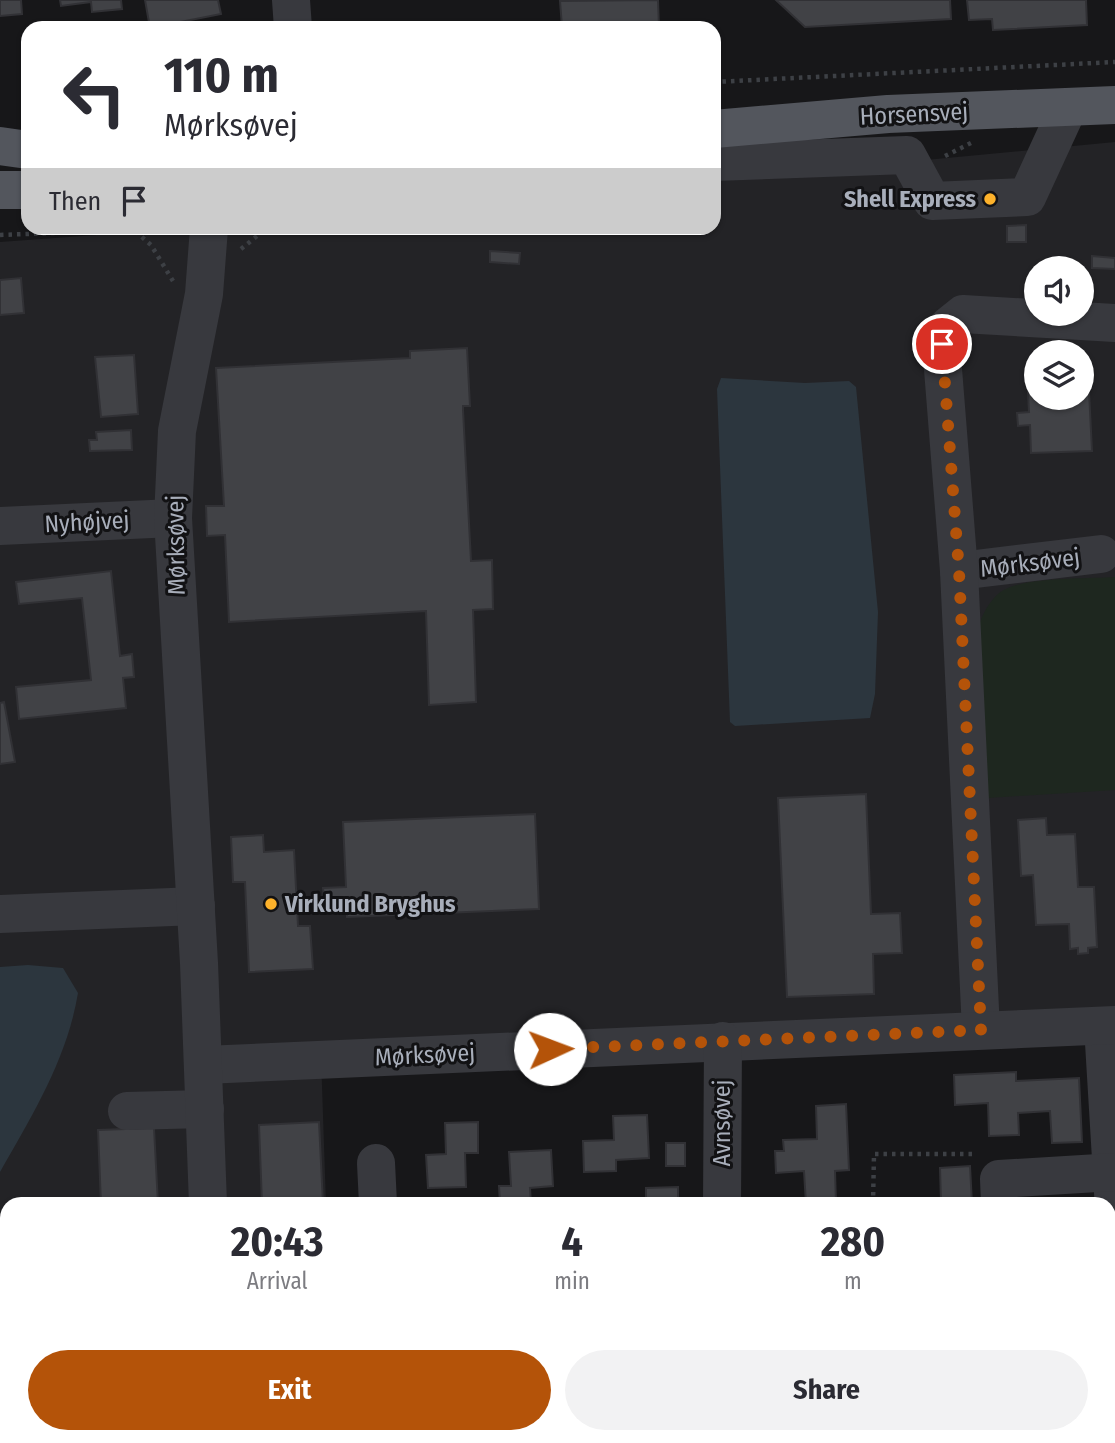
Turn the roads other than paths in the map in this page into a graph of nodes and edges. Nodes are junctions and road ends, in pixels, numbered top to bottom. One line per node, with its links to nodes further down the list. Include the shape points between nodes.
1 (291, 0): 2 (street)
2 (292, 21)
3 (1115, 82): 4 (main road, Horsensvej)
4 (721, 104)
5 (1115, 105): 6 (main road, Horsensvej)
6 (1068, 108): 7 (main road, Horsensvej, via 888,114); 11 (street, via 1027,197 932,201 907,155)
7 (721, 128)
8 (21, 144): 9 (main road)
9 (0, 146): 10 (main road)
10 (21, 149)
11 (721, 162)
12 (0, 190): 13 (main road)
13 (21, 190)
14 (208, 235): 16 (street, Mørksøvej, via 204,294 177,431)
15 (1115, 323): 19 (street, Mørksøvej, via 963,314 948,326 942,344)
16 (173, 518): 17 (street, Nyhøjvej); 20 (street, Mørksøvej)
17 (0, 526)
18 (1101, 554): 19 (street, Mørksøvej)
19 (959, 571): 23 (street, Mørksøvej)
20 (196, 906): 21 (street); 25 (street, Mørksøvej)
21 (0, 914)
22 (1109, 1025): 23 (street, Mørksøvej); 29 (street)
23 (981, 1030): 24 (street, Mørksøvej)
24 (723, 1041): 25 (street, Mørksøvej); 33 (street, Avnsøvej)
25 (204, 1065): 26 (street, Mørksøvej)
26 (205, 1109): 27 (street); 31 (street, Mørksøvej)
27 (127, 1111)
28 (376, 1163): 32 (street)
29 (1113, 1172): 30 (street); 34 (street)
30 (999, 1192)
31 (208, 1197)
32 (378, 1197)
33 (722, 1197)
34 (1114, 1197)

